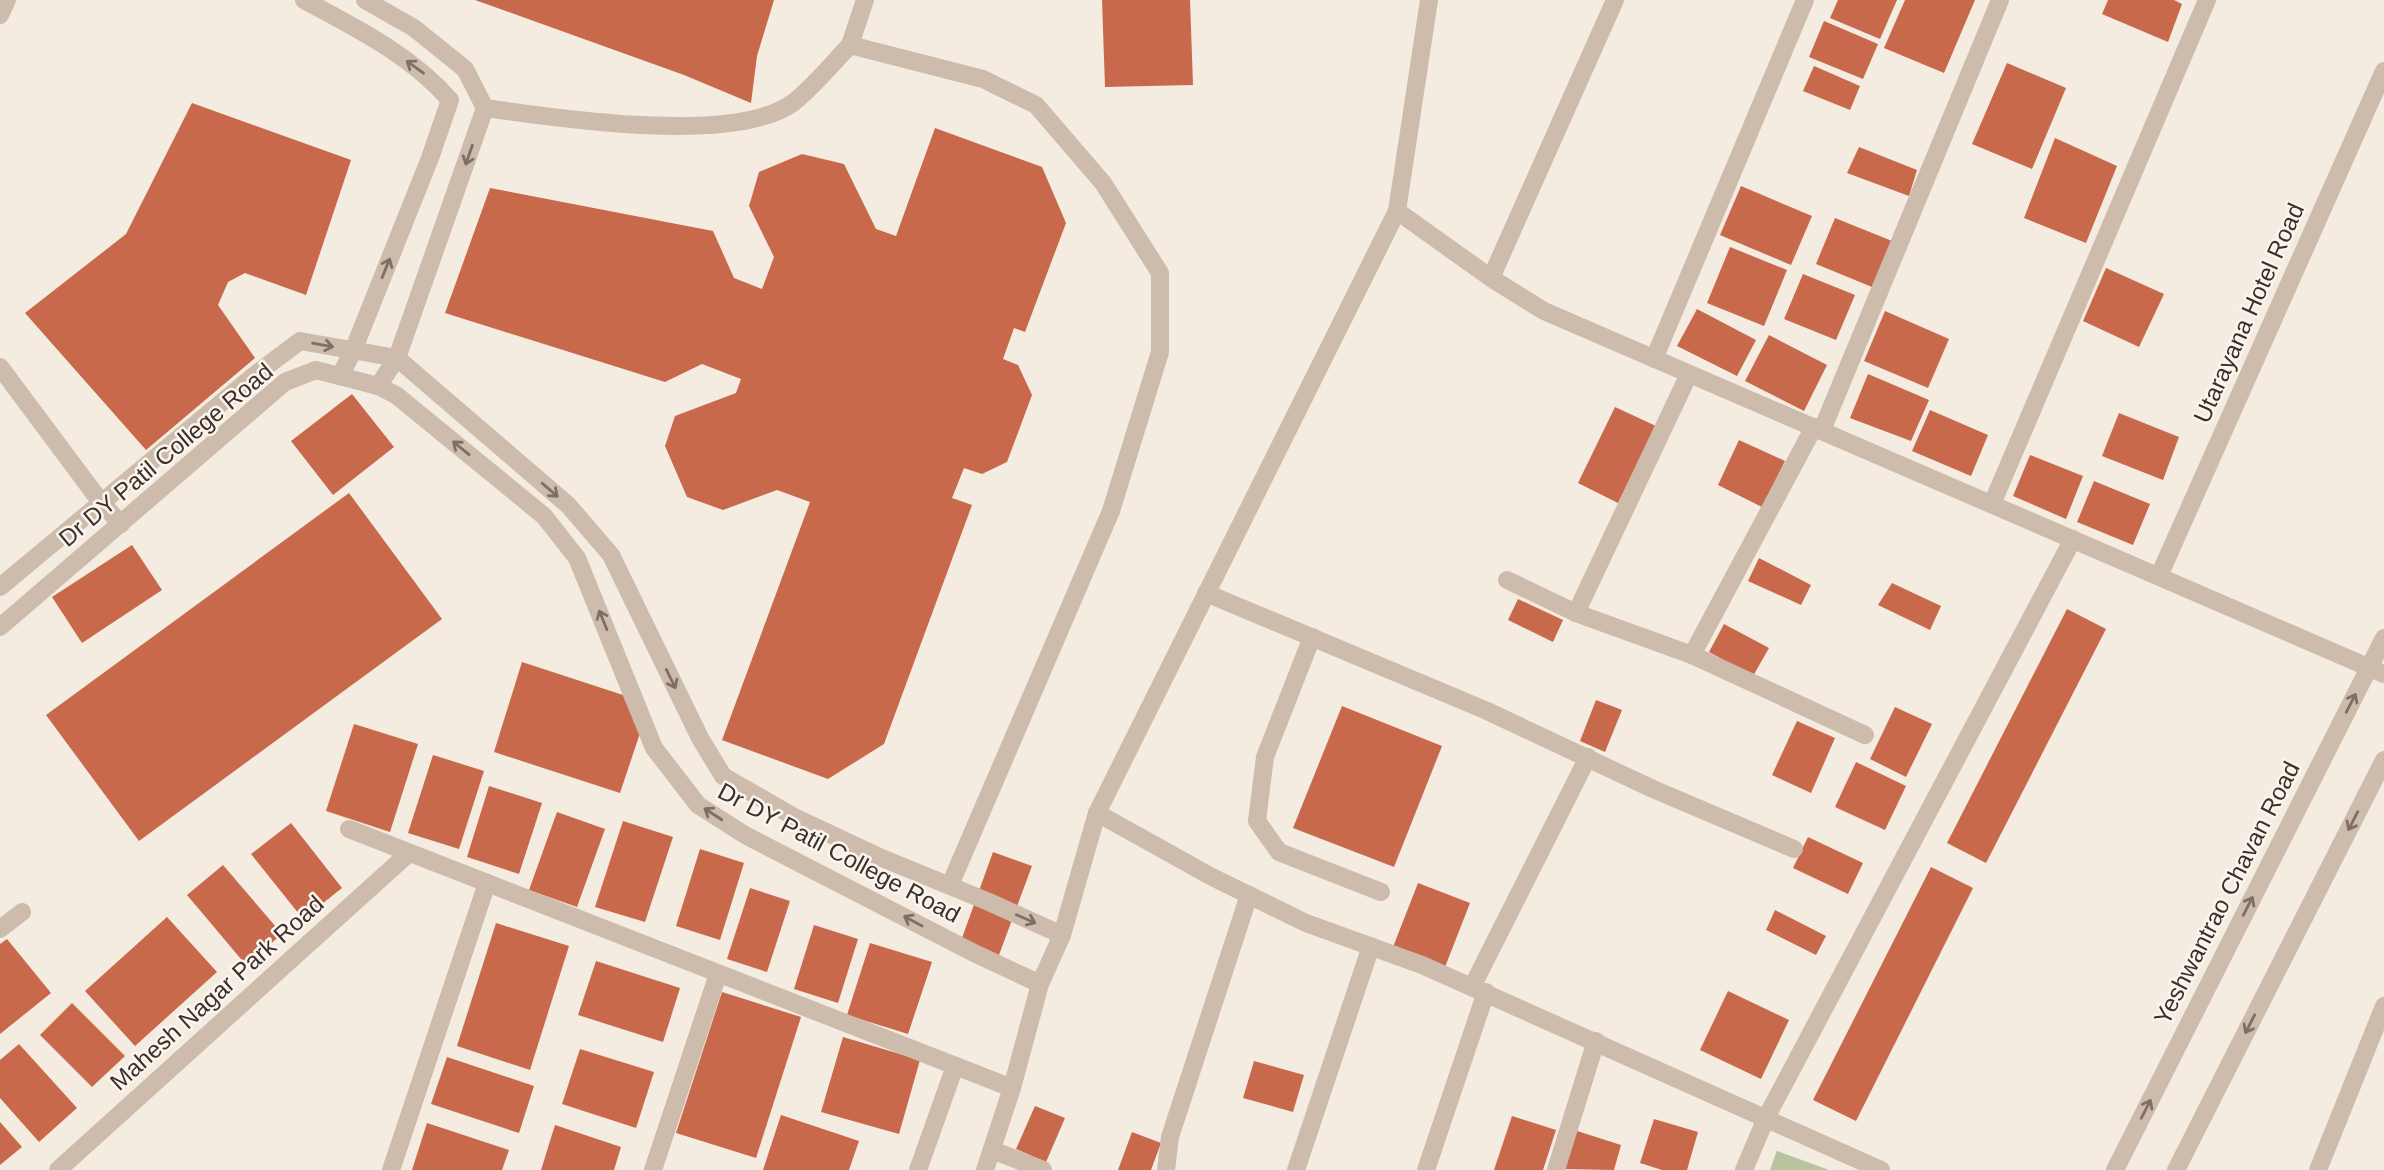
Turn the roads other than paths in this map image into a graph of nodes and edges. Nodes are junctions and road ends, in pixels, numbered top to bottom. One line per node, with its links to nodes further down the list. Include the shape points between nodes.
1 (7, 0): 10 (street)
2 (304, 0): 16 (street, one-way to 2, via 450,100 431,79 379,41)
3 (365, 0): 13 (street, via 414,28 465,69)
4 (865, 0): 11 (street)
5 (1429, 0): 14 (street)
6 (1615, 0): 15 (street)
7 (1805, 0): 18 (street)
8 (2000, 0): 23 (street)
9 (2207, 0): 25 (street)
10 (0, 15)
11 (850, 46): 13 (street, via 793,103 752,121 686,125 584,121); 46 (street, via 983,79 1036,105 1103,183 1160,273 1160,352 1111,512)
12 (2384, 71): 28 (street, Utarayana Hotel Road)
13 (485, 108): 17 (street, one-way to 17)
14 (1397, 211): 15 (street); 31 (street)
15 (1491, 278): 18 (street, via 1544,311)
16 (353, 351): 17 (street, Dr DY Patil College Road); 21 (street); 24 (street, Dr DY Patil College Road, one-way to 16, via 300,341)
17 (397, 358): 22 (street); 46 (street, Dr DY Patil College Road, one-way to 46, via 568,505 611,555 723,776 796,818)
18 (1654, 359): 20 (street)
19 (0, 367): 24 (street)
20 (1689, 374): 23 (street); 32 (street)
21 (340, 376): 22 (street, Dr DY Patil College Road); 26 (street, Dr DY Patil College Road, via 316,370 285,382)
22 (377, 386): 54 (street, Dr DY Patil College Road, one-way to 22, via 745,835 698,805 654,748 578,558 544,516 396,395)
23 (1818, 428): 25 (street); 36 (street)
24 (100, 501): 26 (street); 30 (street, Dr DY Patil College Road)
25 (1992, 504): 27 (street)
26 (121, 524): 33 (street, Dr DY Patil College Road)
27 (2073, 539): 28 (street); 60 (street)
28 (2159, 576): 37 (street)
29 (1507, 580): 32 (street)
30 (0, 587)
31 (1206, 593): 34 (street); 41 (street)
32 (1576, 613): 36 (street)
33 (0, 627)
34 (1312, 637): 39 (street); 47 (street, via 1265,757 1257,821 1279,852)
35 (2384, 638): 37 (street, Yeshwantrao Chavan Road)
36 (1692, 655): 38 (street)
37 (2376, 670): 74 (street, Yeshwantrao Chavan Road, one-way to 37)
38 (1865, 735)
39 (1588, 757): 43 (street); 55 (street)
40 (2384, 760): 75 (street, one-way to 75)
41 (1097, 813): 48 (street); 51 (street)
42 (349, 829): 44 (street)
43 (1794, 849)
44 (409, 853): 45 (street); 62 (street, Mahesh Nagar Park Road)
45 (487, 883): 53 (street); 63 (street)
46 (950, 886): 51 (street, Dr DY Patil College Road, one-way to 51)
47 (1381, 892)
48 (1249, 895): 52 (street, via 1306,923); 68 (street, via 1170,1137)
49 (22, 912): 50 (street)
50 (0, 929)
51 (1062, 935): 54 (street)
52 (1371, 946): 55 (street); 69 (street)
53 (718, 974): 58 (street); 64 (street)
54 (1040, 984): 59 (street)
55 (1479, 989): 57 (street); 70 (street)
56 (2384, 1006): 76 (street)
57 (1595, 1041): 60 (street); 71 (street)
58 (955, 1066): 59 (street); 65 (street)
59 (1013, 1088): 61 (street)
60 (1766, 1118): 72 (street); 73 (street)
61 (992, 1150): 66 (street); 67 (street)
62 (58, 1170)
63 (391, 1170)
64 (653, 1170)
65 (918, 1170)
66 (985, 1170)
67 (1044, 1170)
68 (1166, 1170)
69 (1296, 1170)
70 (1426, 1170)
71 (1556, 1170)
72 (1744, 1170)
73 (1881, 1170)
74 (2115, 1170)
75 (2176, 1170)
76 (2318, 1170)

